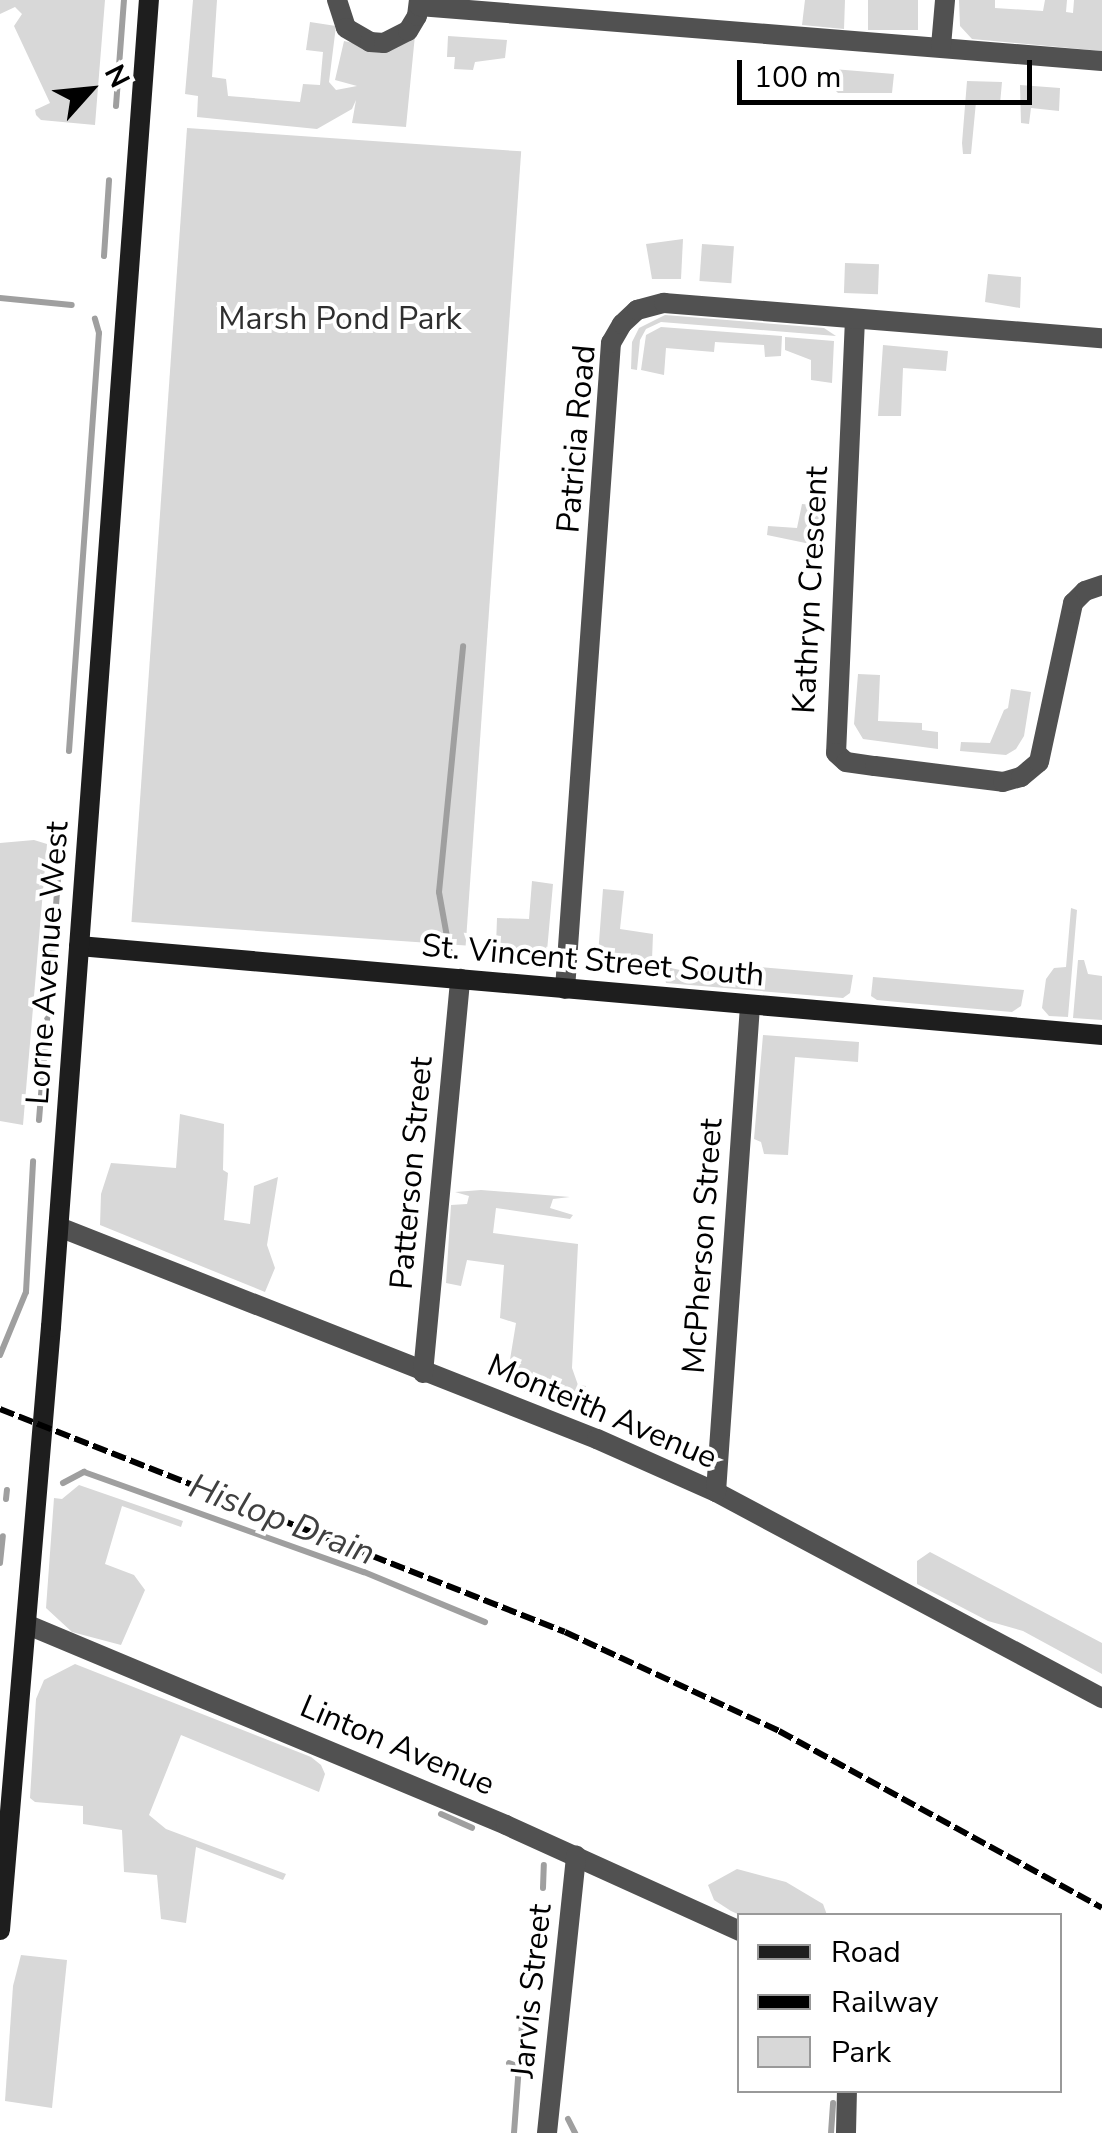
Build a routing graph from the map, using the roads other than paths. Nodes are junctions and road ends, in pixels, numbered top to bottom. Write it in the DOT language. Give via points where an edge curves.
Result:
graph roads {
  1 [pos="149,0"];
  2 [pos="338,0"];
  3 [pos="945,0"];
  4 [pos="419,3"];
  5 [pos="535,7"];
  6 [pos="940,46"];
  7 [pos="1102,61"];
  8 [pos="855,319"];
  9 [pos="1102,338"];
  10 [pos="1102,584"];
  11 [pos="79,946"];
  12 [pos="460,979"];
  13 [pos="565,989"];
  14 [pos="750,1004"];
  15 [pos="1102,1035"];
  16 [pos="58,1226"];
  17 [pos="424,1373"];
  18 [pos="716,1492"];
  19 [pos="28,1624"];
  20 [pos="1102,1698"];
  21 [pos="576,1856"];
  22 [pos="0,1930"];
  23 [pos="737,1930"];
  24 [pos="847,2093"];
  25 [pos="547,2133"];
  26 [pos="846,2133"];
  1 -- 11 [label="main road, Lorne Avenue West"];
  2 -- 4 [label="street" via="346,28 370,42 397,39 415,21"];
  3 -- 6 [label="street"];
  4 -- 5 [label="street"];
  5 -- 6 [label="street"];
  6 -- 7 [label="street"];
  8 -- 9 [label="street, Patricia Road"];
  8 -- 10 [label="street, Kathryn Crescent" via="836,753 846,762 875,766 1003,782 1021,777 1039,762 1073,604"];
  8 -- 13 [label="street, Patricia Road" via="664,303 637,310 611,344"];
  11 -- 12 [label="main road, St. Vincent Street South"];
  11 -- 16 [label="main road, Lorne Avenue West"];
  12 -- 13 [label="main road, St. Vincent Street South"];
  12 -- 17 [label="street, Patterson Street"];
  13 -- 14 [label="main road, St. Vincent Street South"];
  14 -- 15 [label="main road, St. Vincent Street South"];
  14 -- 18 [label="street, McPherson Street"];
  16 -- 17 [label="street, Monteith Avenue"];
  16 -- 19 [label="main road, Lorne Avenue West"];
  17 -- 18 [label="street, Monteith Avenue"];
  18 -- 20 [label="street, Monteith Avenue"];
  19 -- 21 [label="street, Linton Avenue"];
  19 -- 22 [label="main road, Lorne Avenue West"];
  21 -- 23 [label="street, Linton Avenue"];
  21 -- 25 [label="street, Jarvis Street"];
  24 -- 26 [label="street"];
}
